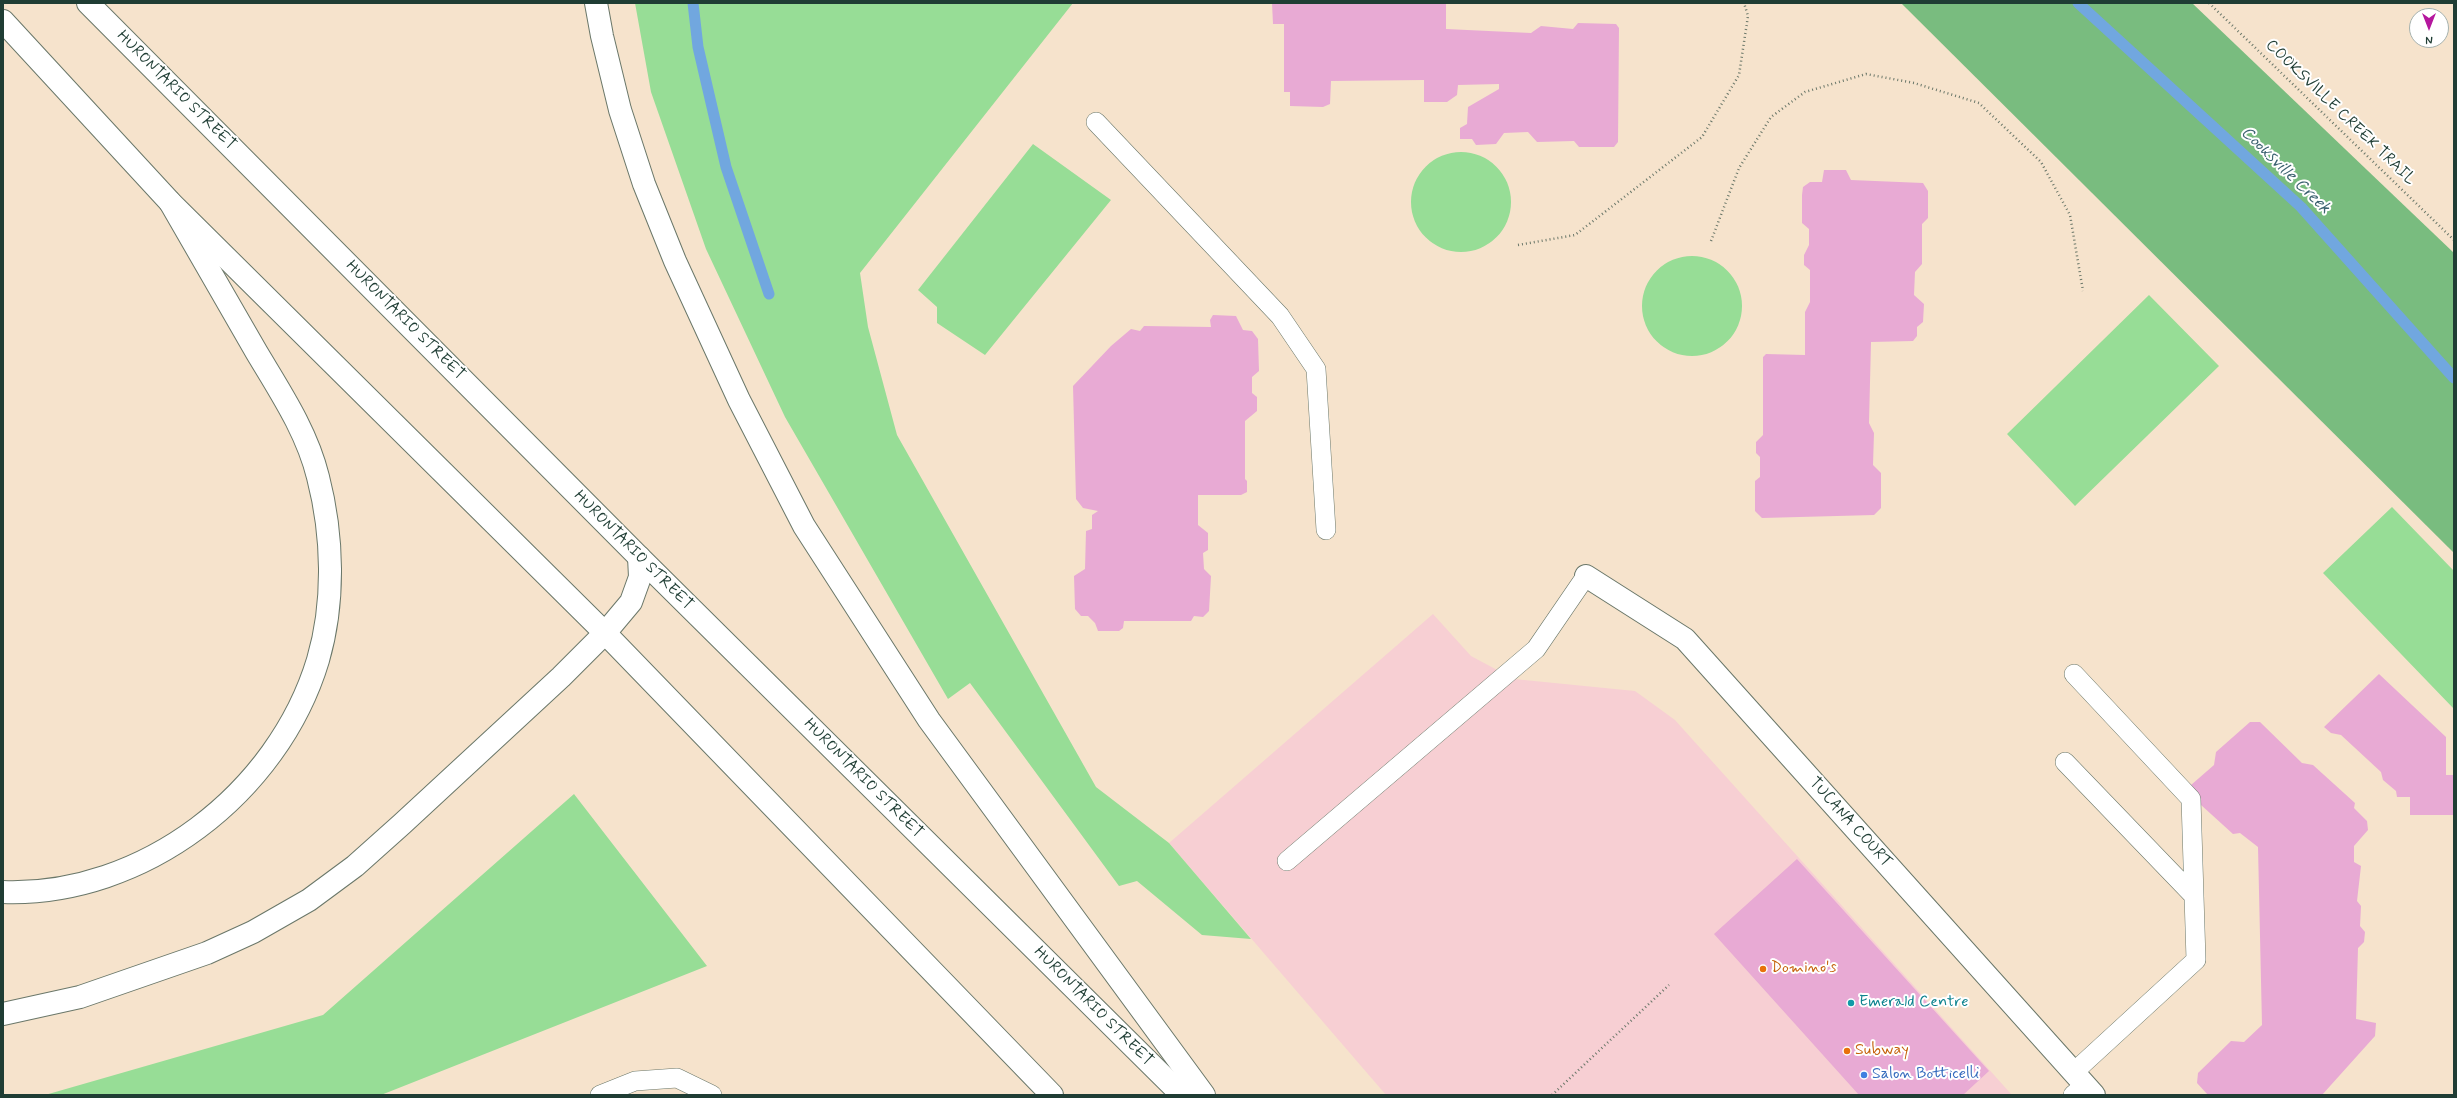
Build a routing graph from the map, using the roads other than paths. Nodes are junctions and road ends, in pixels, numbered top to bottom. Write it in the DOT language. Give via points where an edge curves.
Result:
graph roads {
  1 [pos="88,3"];
  2 [pos="596,3"];
  3 [pos="3,21"];
  4 [pos="1096,122"];
  5 [pos="170,202"];
  6 [pos="1326,530"];
  7 [pos="639,557"];
  8 [pos="1586,576"];
  9 [pos="605,633"];
  10 [pos="2074,674"];
  11 [pos="2065,762"];
  12 [pos="1287,861"];
  13 [pos="3,892"];
  14 [pos="2194,896"];
  15 [pos="3,1014"];
  16 [pos="2082,1087"];
  17 [pos="600,1095"];
  18 [pos="712,1095"];
  19 [pos="1052,1095"];
  20 [pos="1182,1095"];
  21 [pos="1204,1095"];
  1 -- 7 [label="main road, HURONTARIO STREET"];
  2 -- 21 [label="main road" via="620,110 644,184 675,261 739,400 804,526 929,720"];
  3 -- 5 [label="main road"];
  4 -- 6 [label="lane" via="1280,316 1316,369"];
  5 -- 9 [label="main road"];
  5 -- 13 [label="main road" via="283,393 318,475 329,550 329,586 322,646 295,716 273,750 230,800 204,824 143,862 97,881 51,890"];
  7 -- 9 [label="main road" via="640,577 631,602"];
  7 -- 20 [label="main road, HURONTARIO STREET"];
  8 -- 12 [label="lane" via="1536,649"];
  8 -- 16 [label="main road, TUCANA COURT" via="1685,639"];
  9 -- 15 [label="main road" via="402,824 355,866 309,900 253,932 200,956 80,997"];
  9 -- 19 [label="main road"];
  10 -- 14 [label="lane" via="2190,799"];
  11 -- 14 [label="lane"];
  14 -- 16 [label="lane" via="2196,960"];
  17 -- 18 [label="lane" via="635,1081 677,1078"];
}
